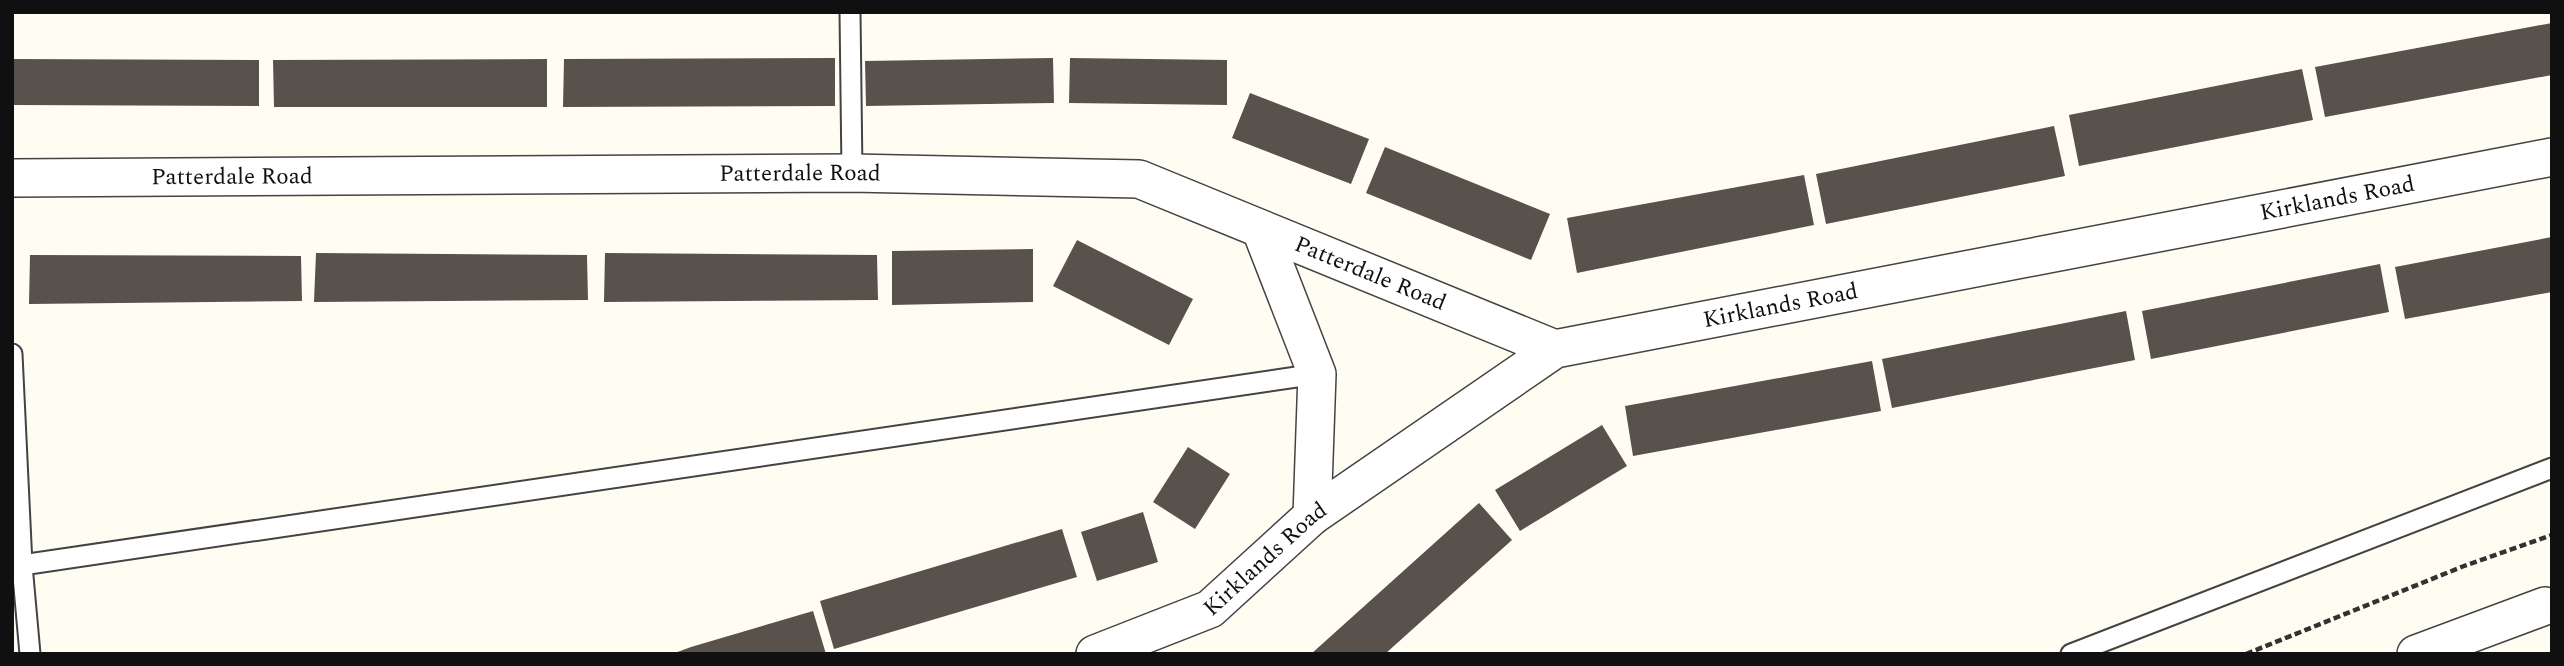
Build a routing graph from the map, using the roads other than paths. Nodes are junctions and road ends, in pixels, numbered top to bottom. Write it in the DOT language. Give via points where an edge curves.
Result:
graph roads {
  1 [pos="850,12"];
  2 [pos="2552,157"];
  3 [pos="852,173"];
  4 [pos="12,178"];
  5 [pos="1261,230"];
  6 [pos="1555,349"];
  7 [pos="12,354"];
  8 [pos="1317,374"];
  9 [pos="2552,468"];
  10 [pos="1312,516"];
  11 [pos="22,565"];
  12 [pos="2545,606"];
  13 [pos="2483,643"];
  14 [pos="30,654"];
  15 [pos="1095,654"];
  16 [pos="2071,654"];
  17 [pos="2416,654"];
  1 -- 3 [label="lane"];
  2 -- 6 [label="street, Kirklands Road"];
  3 -- 4 [label="street, Patterdale Road"];
  3 -- 5 [label="street, Patterdale Road" via="1139,179"];
  5 -- 6 [label="street, Patterdale Road"];
  5 -- 8 [label="street"];
  6 -- 10 [label="street, Kirklands Road"];
  7 -- 11 [label="lane"];
  8 -- 10 [label="street"];
  8 -- 11 [label="lane"];
  9 -- 16 [label="lane"];
  10 -- 15 [label="street, Kirklands Road" via="1210,608"];
  11 -- 14 [label="lane"];
  12 -- 13 [label="street"];
  13 -- 17 [label="street"];
}
